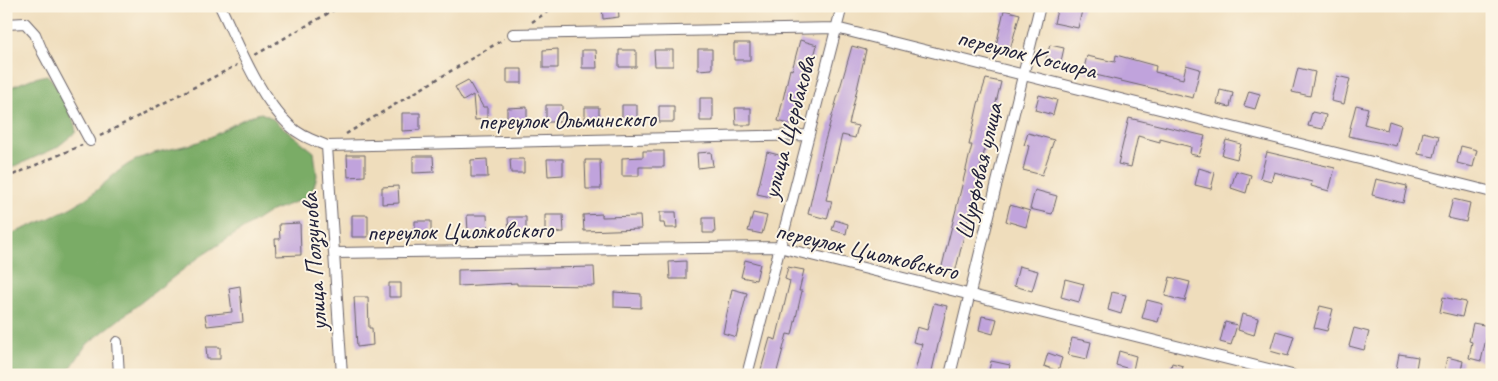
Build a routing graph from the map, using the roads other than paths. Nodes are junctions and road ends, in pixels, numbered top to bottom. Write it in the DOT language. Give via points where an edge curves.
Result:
graph roads {
  1 [pos="220,6"];
  2 [pos="842,6"];
  3 [pos="1040,6"];
  4 [pos="6,24"];
  5 [pos="836,28"];
  6 [pos="513,34"];
  7 [pos="1024,74"];
  8 [pos="808,135"];
  9 [pos="90,141"];
  10 [pos="327,146"];
  11 [pos="1492,192"];
  12 [pos="779,248"];
  13 [pos="334,253"];
  14 [pos="970,296"];
  15 [pos="117,342"];
  16 [pos="118,375"];
  17 [pos="342,375"];
  18 [pos="747,375"];
  19 [pos="950,375"];
  20 [pos="1292,375"];
  1 -- 10 [label="street" via="274,109 306,138"];
  2 -- 5 [label="street, улица Щербакова"];
  3 -- 7 [label="street, Шурфовая улица"];
  4 -- 9 [label="street" via="25,23 35,34"];
  5 -- 6 [label="street, переулок Косиора"];
  5 -- 7 [label="street, переулок Косиора"];
  5 -- 8 [label="street, улица Щербакова"];
  7 -- 11 [label="street, переулок Косиора"];
  7 -- 14 [label="street, Шурфовая улица"];
  8 -- 10 [label="street, переулок Ольминского"];
  8 -- 12 [label="street, улица Щербакова"];
  10 -- 13 [label="street, улица Ползунова"];
  12 -- 13 [label="street, переулок Циолковского"];
  12 -- 14 [label="street, переулок Циолковского"];
  12 -- 18 [label="street, улица Щербакова"];
  13 -- 17 [label="street, улица Ползунова"];
  14 -- 19 [label="street, Шурфовая улица"];
  14 -- 20 [label="street, переулок Циолковского"];
  15 -- 16 [label="street"];
}
